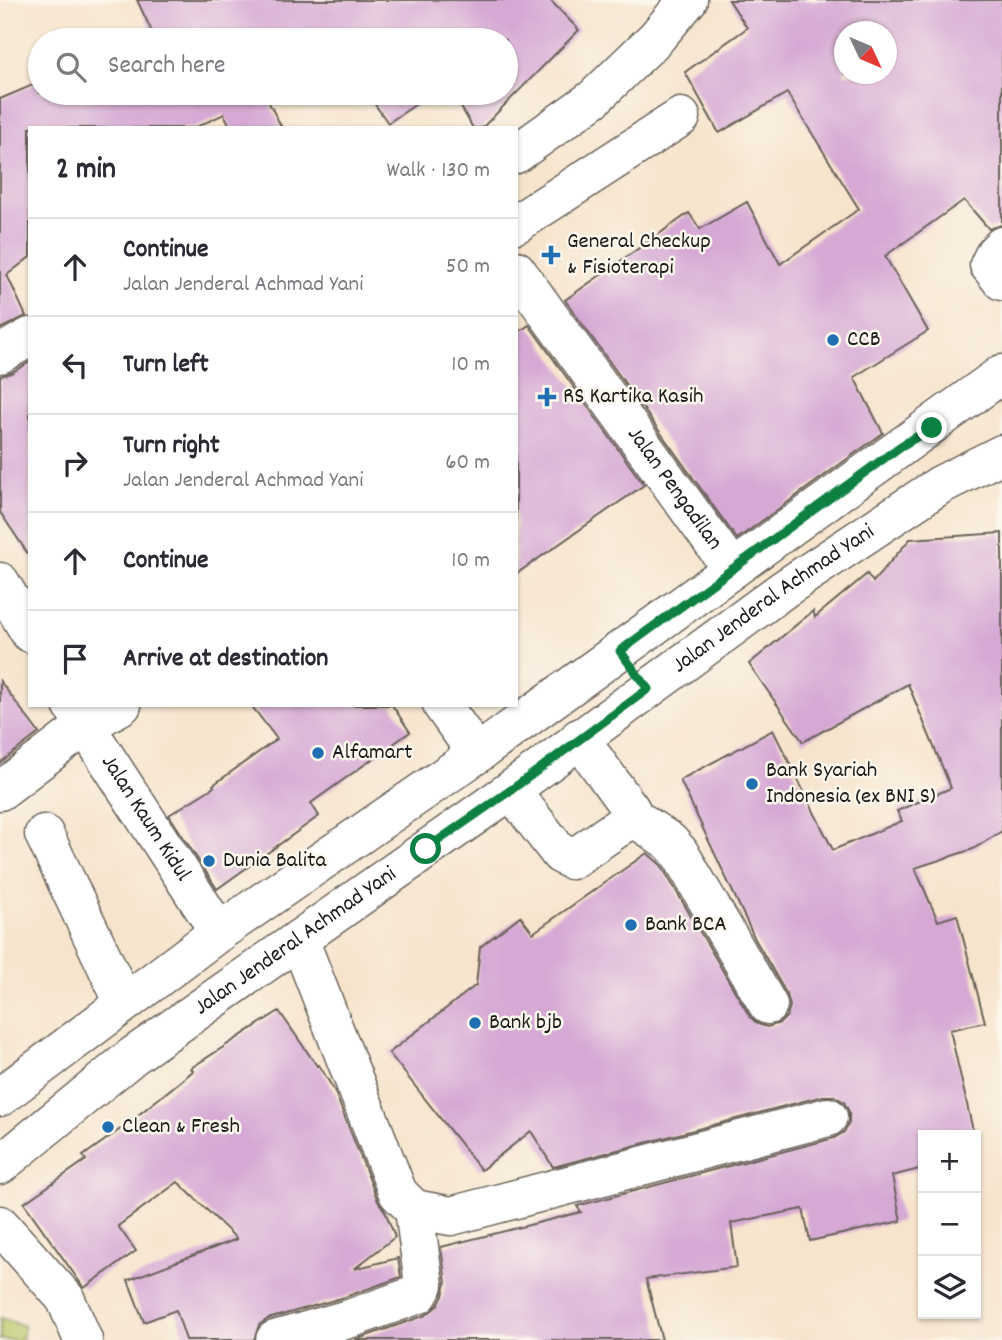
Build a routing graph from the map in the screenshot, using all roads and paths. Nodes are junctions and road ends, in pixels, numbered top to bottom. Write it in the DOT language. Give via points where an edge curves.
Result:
graph roads {
  1 [pos="688,0"];
  2 [pos="681,117"];
  3 [pos="518,152"];
  4 [pos="518,223"];
  5 [pos="1002,246"];
  6 [pos="518,273"];
  7 [pos="1002,281"];
  8 [pos="28,338"];
  9 [pos="0,354"];
  10 [pos="1002,374"];
  11 [pos="1002,400"];
  12 [pos="1002,428"];
  13 [pos="901,446"];
  14 [pos="1002,454"];
  15 [pos="940,485"];
  16 [pos="732,569"];
  17 [pos="0,582"];
  18 [pos="28,630"];
  19 [pos="620,651"];
  20 [pos="648,689"];
  21 [pos="114,707"];
  22 [pos="443,707"];
  23 [pos="78,716"];
  24 [pos="579,738"];
  25 [pos="477,754"];
  26 [pos="511,790"];
  27 [pos="0,791"];
  28 [pos="632,816"];
  29 [pos="44,834"];
  30 [pos="219,932"];
  31 [pos="299,939"];
  32 [pos="124,1003"];
  33 [pos="768,1005"];
  34 [pos="0,1097"];
  35 [pos="828,1117"];
  36 [pos="0,1165"];
  37 [pos="414,1209"];
  38 [pos="0,1225"];
  39 [pos="83,1340"];
  40 [pos="275,1340"];
  1 -- 3 [label="main road" via="593,99"];
  2 -- 4 [label="main road"];
  5 -- 7 [label="main road" via="989,264"];
  6 -- 16 [label="main road, Jalan Pengadilan"];
  8 -- 9 [label="main road"];
  10 -- 13 [label="main road"];
  11 -- 13 [label="main road" via="932,428"];
  12 -- 15 [label="main road"];
  13 -- 16 [label="main road, Jalan Jenderal Achmad Yani"];
  14 -- 15 [label="main road"];
  15 -- 20 [label="main road, Jalan Jenderal Achmad Yani" via="784,589"];
  16 -- 19 [label="main road, Jalan Jenderal Achmad Yani"];
  17 -- 18 [label="main road"];
  19 -- 20 [label="main road"];
  19 -- 25 [label="main road, Jalan Jenderal Achmad Yani"];
  20 -- 24 [label="main road, Jalan Jenderal Achmad Yani"];
  21 -- 23 [label="main road"];
  22 -- 25 [label="main road"];
  23 -- 27 [label="main road"];
  23 -- 30 [label="main road, Jalan Kaum Kidul"];
  24 -- 26 [label="main road, Jalan Jenderal Achmad Yani"];
  24 -- 28 [label="main road"];
  25 -- 30 [label="main road, Jalan Jenderal Achmad Yani"];
  26 -- 28 [label="main road" via="560,854 571,860"];
  26 -- 31 [label="main road, Jalan Jenderal Achmad Yani"];
  28 -- 33 [label="main road" via="679,852"];
  29 -- 32 [label="main road"];
  30 -- 32 [label="main road, Jalan Jenderal Achmad Yani"];
  31 -- 36 [label="main road, Jalan Jenderal Achmad Yani" via="133,1056"];
  31 -- 37 [label="main road" via="398,1194"];
  32 -- 34 [label="main road, Jalan Jenderal Achmad Yani"];
  35 -- 37 [label="main road" via="451,1216"];
  37 -- 40 [label="main road" via="424,1285 419,1294"];
  38 -- 39 [label="main road" via="65,1298"];
}
